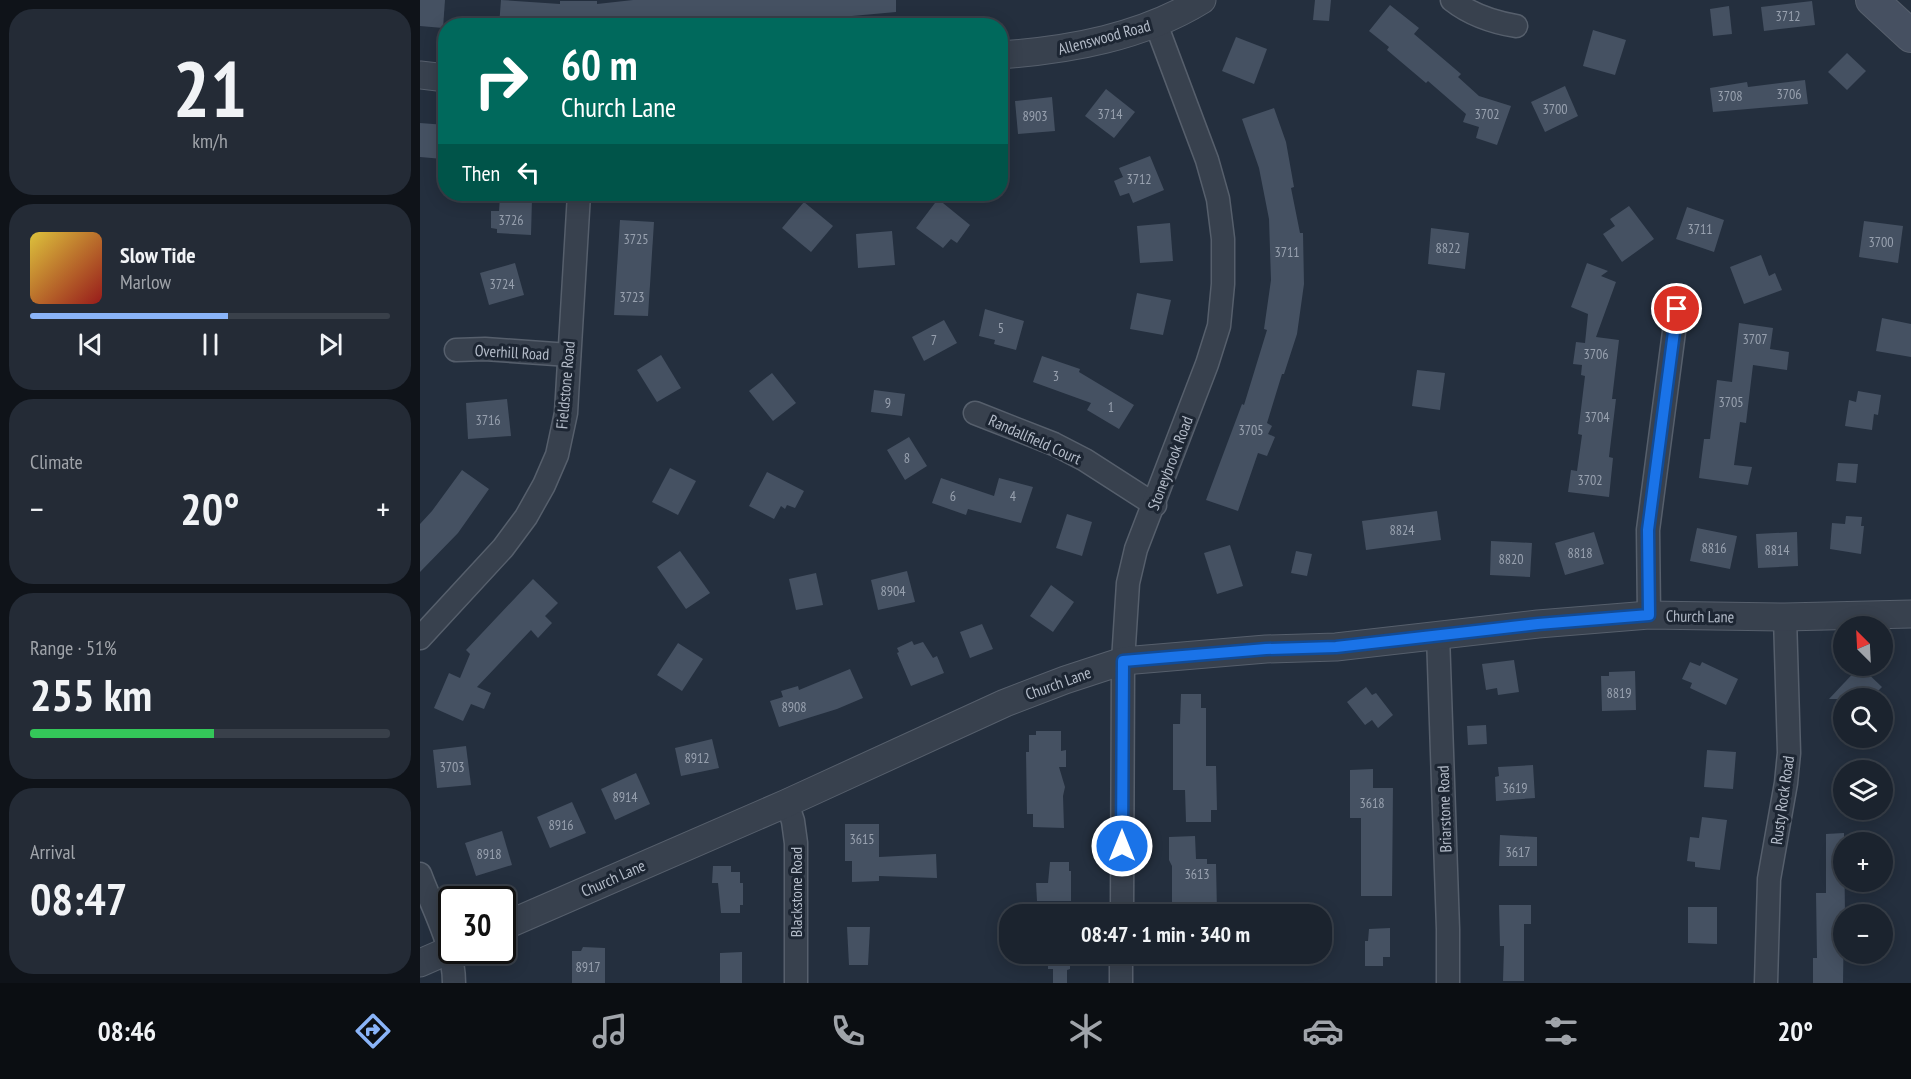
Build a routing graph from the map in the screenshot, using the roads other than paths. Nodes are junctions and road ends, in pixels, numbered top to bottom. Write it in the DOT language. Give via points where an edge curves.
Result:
graph roads {
  1 [pos="1202,0"];
  2 [pos="1452,0"];
  3 [pos="1872,0"];
  4 [pos="1156,24"];
  5 [pos="1516,26"];
  6 [pos="1911,36"];
  7 [pos="1008,55"];
  8 [pos="420,75"];
  9 [pos="438,77"];
  10 [pos="579,201"];
  11 [pos="1677,309"];
  12 [pos="456,350"];
  13 [pos="569,355"];
  14 [pos="975,412"];
  15 [pos="1155,505"];
  16 [pos="1911,614"];
  17 [pos="1649,615"];
  18 [pos="1785,617"];
  19 [pos="1438,635"];
  20 [pos="420,638"];
  21 [pos="1123,661"];
  22 [pos="787,803"];
  23 [pos="420,874"];
  24 [pos="1122,904"];
  25 [pos="438,919"];
  26 [pos="516,921"];
  27 [pos="438,955"];
  28 [pos="420,963"];
  29 [pos="453,964"];
  30 [pos="1121,964"];
  31 [pos="454,983"];
  32 [pos="796,983"];
  33 [pos="1121,983"];
  34 [pos="1448,983"];
  35 [pos="1766,983"];
  1 -- 4 [label="street, Allenswood Road"];
  2 -- 5 [label="street" via="1473,14"];
  3 -- 6 [label="main road"];
  4 -- 7 [label="street, Allenswood Road" via="1100,41"];
  4 -- 15 [label="street, Stoneybrook Road" via="1218,199 1223,284 1219,326"];
  8 -- 9 [label="street"];
  10 -- 13 [label="street, Fieldstone Road"];
  11 -- 17 [label="street" via="1648,530"];
  12 -- 13 [label="street, Overhill Road"];
  13 -- 20 [label="street, Fieldstone Road" via="566,413 544,485 503,548"];
  14 -- 15 [label="street, Randallfield Court" via="1085,460"];
  15 -- 21 [label="street, Stoneybrook Road" via="1136,549 1128,583"];
  16 -- 18 [label="street, Church Lane"];
  17 -- 18 [label="street, Church Lane"];
  17 -- 19 [label="street, Church Lane"];
  18 -- 35 [label="street, Rusty Rock Road" via="1789,753 1769,879"];
  19 -- 21 [label="street, Church Lane" via="1336,647"];
  19 -- 34 [label="street, Briarstone Road"];
  21 -- 22 [label="street, Church Lane" via="1005,703"];
  21 -- 24 [label="street, Stoneybrook Road"];
  22 -- 26 [label="street, Church Lane"];
  22 -- 32 [label="street, Blackstone Road" via="796,843"];
  23 -- 25 [label="street"];
  27 -- 28 [label="street"];
  29 -- 31 [label="street"];
  30 -- 33 [label="street"];
}
